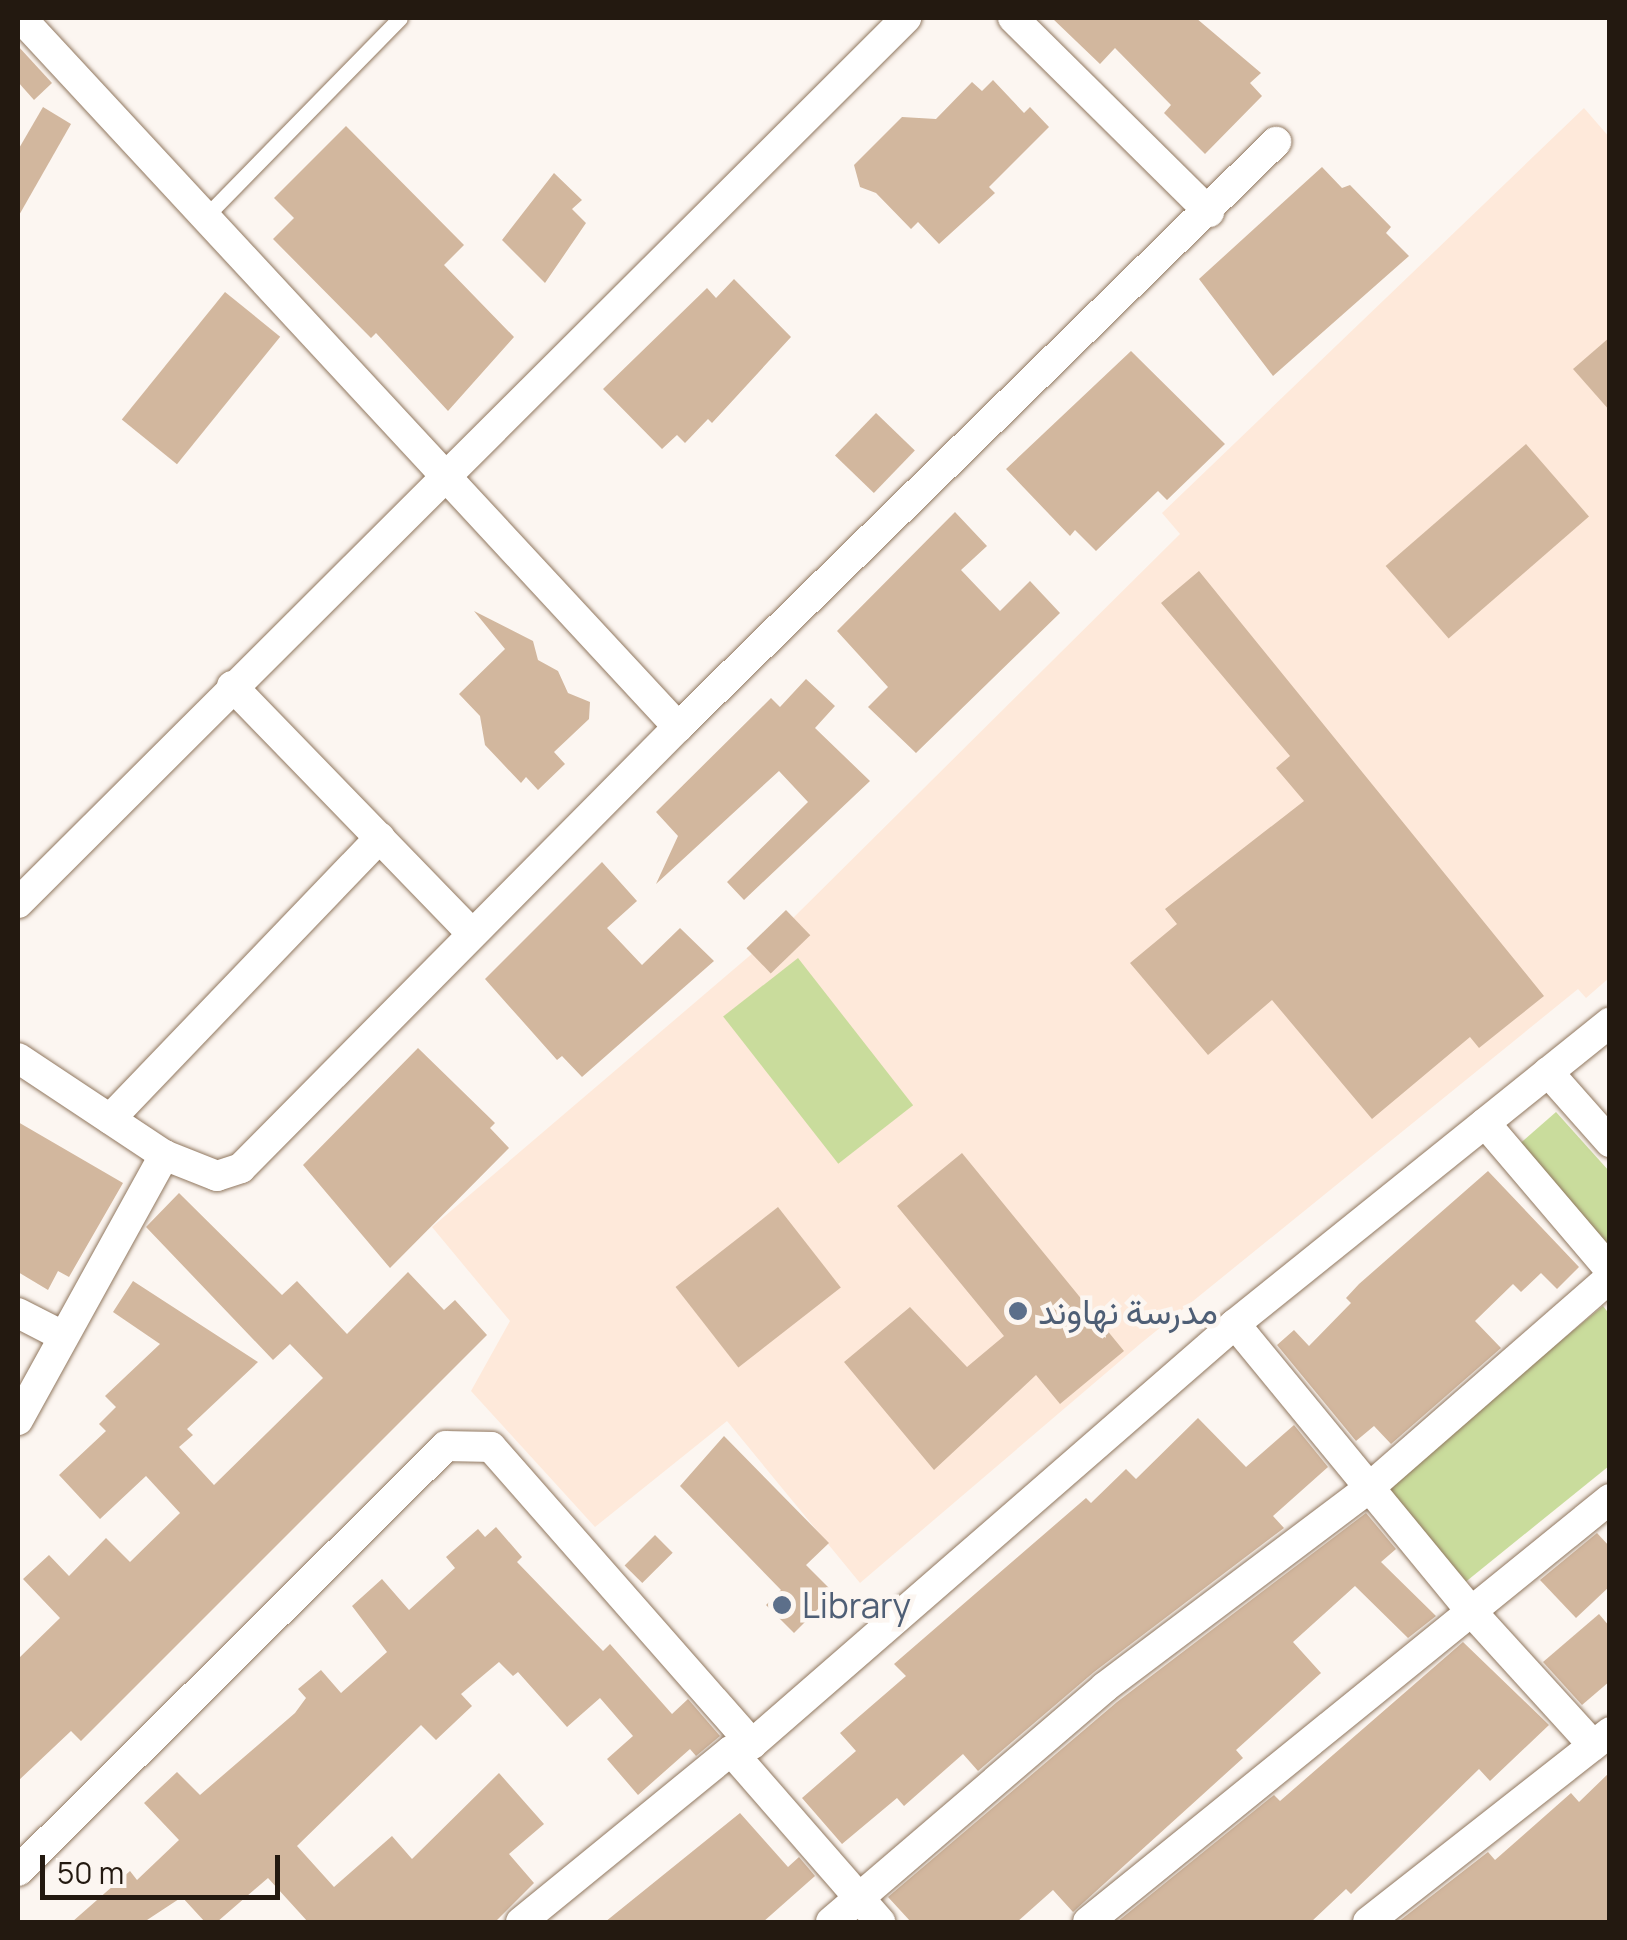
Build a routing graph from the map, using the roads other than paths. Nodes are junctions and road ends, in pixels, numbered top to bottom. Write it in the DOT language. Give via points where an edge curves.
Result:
graph roads {
  1 [pos="21,18"];
  2 [pos="400,18"];
  3 [pos="906,18"];
  4 [pos="1013,18"];
  5 [pos="1276,142"];
  6 [pos="1209,212"];
  7 [pos="208,214"];
  8 [pos="443,472"];
  9 [pos="232,686"];
  10 [pos="678,727"];
  11 [pos="380,838"];
  12 [pos="18,903"];
  13 [pos="472,934"];
  14 [pos="1610,1022"];
  15 [pos="18,1058"];
  16 [pos="1548,1072"];
  17 [pos="110,1119"];
  18 [pos="1485,1122"];
  19 [pos="1610,1142"];
  20 [pos="164,1155"];
  21 [pos="1610,1270"];
  22 [pos="1610,1278"];
  23 [pos="18,1314"];
  24 [pos="1235,1324"];
  25 [pos="61,1335"];
  26 [pos="18,1420"];
  27 [pos="1370,1487"];
  28 [pos="1610,1499"];
  29 [pos="1470,1610"];
  30 [pos="1601,1739"];
  31 [pos="742,1748"];
  32 [pos="18,1870"];
  33 [pos="860,1898"];
  34 [pos="522,1922"];
  35 [pos="831,1922"];
  36 [pos="880,1922"];
  37 [pos="1088,1922"];
  38 [pos="1368,1922"];
  1 -- 7 [label="street"];
  2 -- 7 [label="lane"];
  3 -- 8 [label="street"];
  4 -- 6 [label="street"];
  5 -- 6 [label="street"];
  6 -- 10 [label="street"];
  7 -- 8 [label="street"];
  8 -- 9 [label="street"];
  8 -- 10 [label="street"];
  9 -- 11 [label="street"];
  9 -- 12 [label="street"];
  10 -- 13 [label="street"];
  11 -- 13 [label="street"];
  11 -- 17 [label="street"];
  13 -- 20 [label="street" via="241,1168 217,1176"];
  14 -- 16 [label="street"];
  15 -- 17 [label="street"];
  16 -- 18 [label="street"];
  16 -- 19 [label="street"];
  17 -- 20 [label="street"];
  18 -- 21 [label="street"];
  18 -- 24 [label="street"];
  20 -- 25 [label="street"];
  22 -- 27 [label="street"];
  23 -- 25 [label="street"];
  24 -- 27 [label="street"];
  24 -- 31 [label="street"];
  25 -- 26 [label="street"];
  27 -- 29 [label="street"];
  27 -- 33 [label="street" via="1105,1687"];
  28 -- 29 [label="street"];
  29 -- 30 [label="street"];
  29 -- 37 [label="street"];
  30 -- 38 [label="street"];
  31 -- 32 [label="street" via="490,1446 446,1446"];
  31 -- 33 [label="street"];
  31 -- 34 [label="street"];
  33 -- 35 [label="street"];
  33 -- 36 [label="street"];
}
